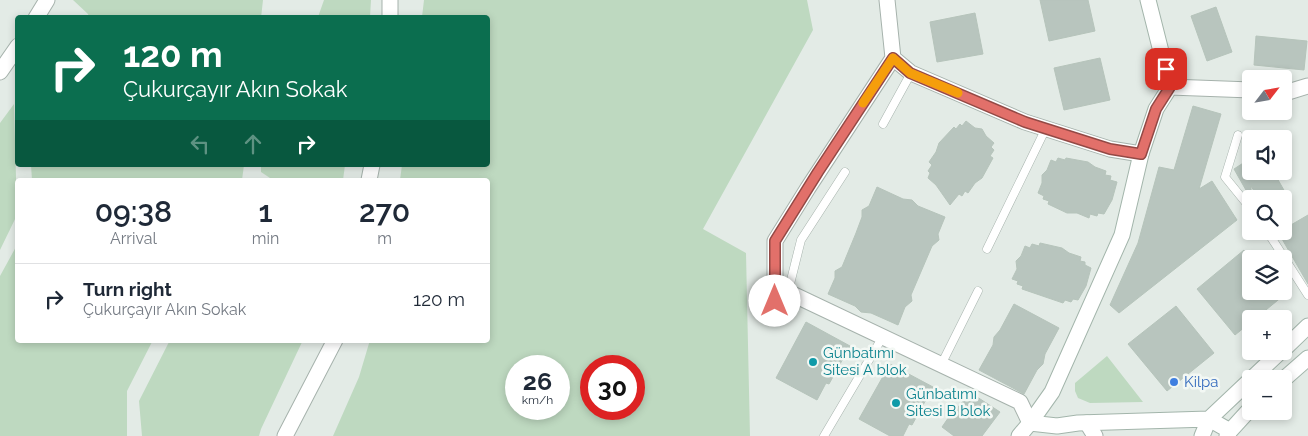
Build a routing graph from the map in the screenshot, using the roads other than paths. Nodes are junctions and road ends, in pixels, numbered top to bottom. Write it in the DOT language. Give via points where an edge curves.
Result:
graph roads {
  1 [pos="47,0"];
  2 [pos="390,0"];
  3 [pos="887,0"];
  4 [pos="1148,0"];
  5 [pos="38,15"];
  6 [pos="390,15"];
  7 [pos="15,50"];
  8 [pos="893,58"];
  9 [pos="0,72"];
  10 [pos="910,73"];
  11 [pos="1308,86"];
  12 [pos="1170,87"];
  13 [pos="1242,90"];
  14 [pos="1292,91"];
  15 [pos="883,124"];
  16 [pos="1046,128"];
  17 [pos="1238,135"];
  18 [pos="1141,154"];
  19 [pos="846,172"];
  20 [pos="1242,197"];
  21 [pos="1273,240"];
  22 [pos="987,249"];
  23 [pos="978,291"];
  24 [pos="788,292"];
  25 [pos="1308,295"];
  26 [pos="775,301"];
  27 [pos="1308,326"];
  28 [pos="882,338"];
  29 [pos="1292,341"];
  30 [pos="333,343"];
  31 [pos="1308,358"];
  32 [pos="1271,360"];
  33 [pos="941,365"];
  34 [pos="1292,372"];
  35 [pos="1242,418"];
  36 [pos="1209,419"];
  37 [pos="1087,423"];
  38 [pos="1030,424"];
  39 [pos="1228,433"];
  40 [pos="285,436"];
  41 [pos="824,436"];
  42 [pos="1019,436"];
  43 [pos="1095,436"];
  44 [pos="1202,436"];
  1 -- 5 [label="street"];
  2 -- 6 [label="street"];
  3 -- 8 [label="street"];
  4 -- 12 [label="street"];
  7 -- 9 [label="street"];
  8 -- 10 [label="street"];
  8 -- 26 [label="street" via="775,241"];
  10 -- 15 [label="lane"];
  10 -- 16 [label="street"];
  11 -- 14 [label="street"];
  12 -- 13 [label="street"];
  12 -- 18 [label="street" via="1156,109"];
  16 -- 18 [label="street" via="1110,149"];
  16 -- 22 [label="lane"];
  17 -- 20 [label="lane" via="1226,177"];
  18 -- 38 [label="street" via="1122,235 1052,392"];
  19 -- 24 [label="lane" via="801,240"];
  21 -- 25 [label="lane"];
  23 -- 33 [label="lane"];
  24 -- 28 [label="street"];
  27 -- 29 [label="street"];
  28 -- 33 [label="street"];
  28 -- 41 [label="lane"];
  30 -- 40 [label="street"];
  31 -- 34 [label="street"];
  32 -- 36 [label="street"];
  33 -- 38 [label="street" via="1020,402"];
  35 -- 39 [label="street"];
  36 -- 37 [label="street"];
  36 -- 39 [label="street"];
  36 -- 44 [label="street"];
  37 -- 38 [label="street"];
  37 -- 43 [label="street"];
  38 -- 42 [label="street"];
}
